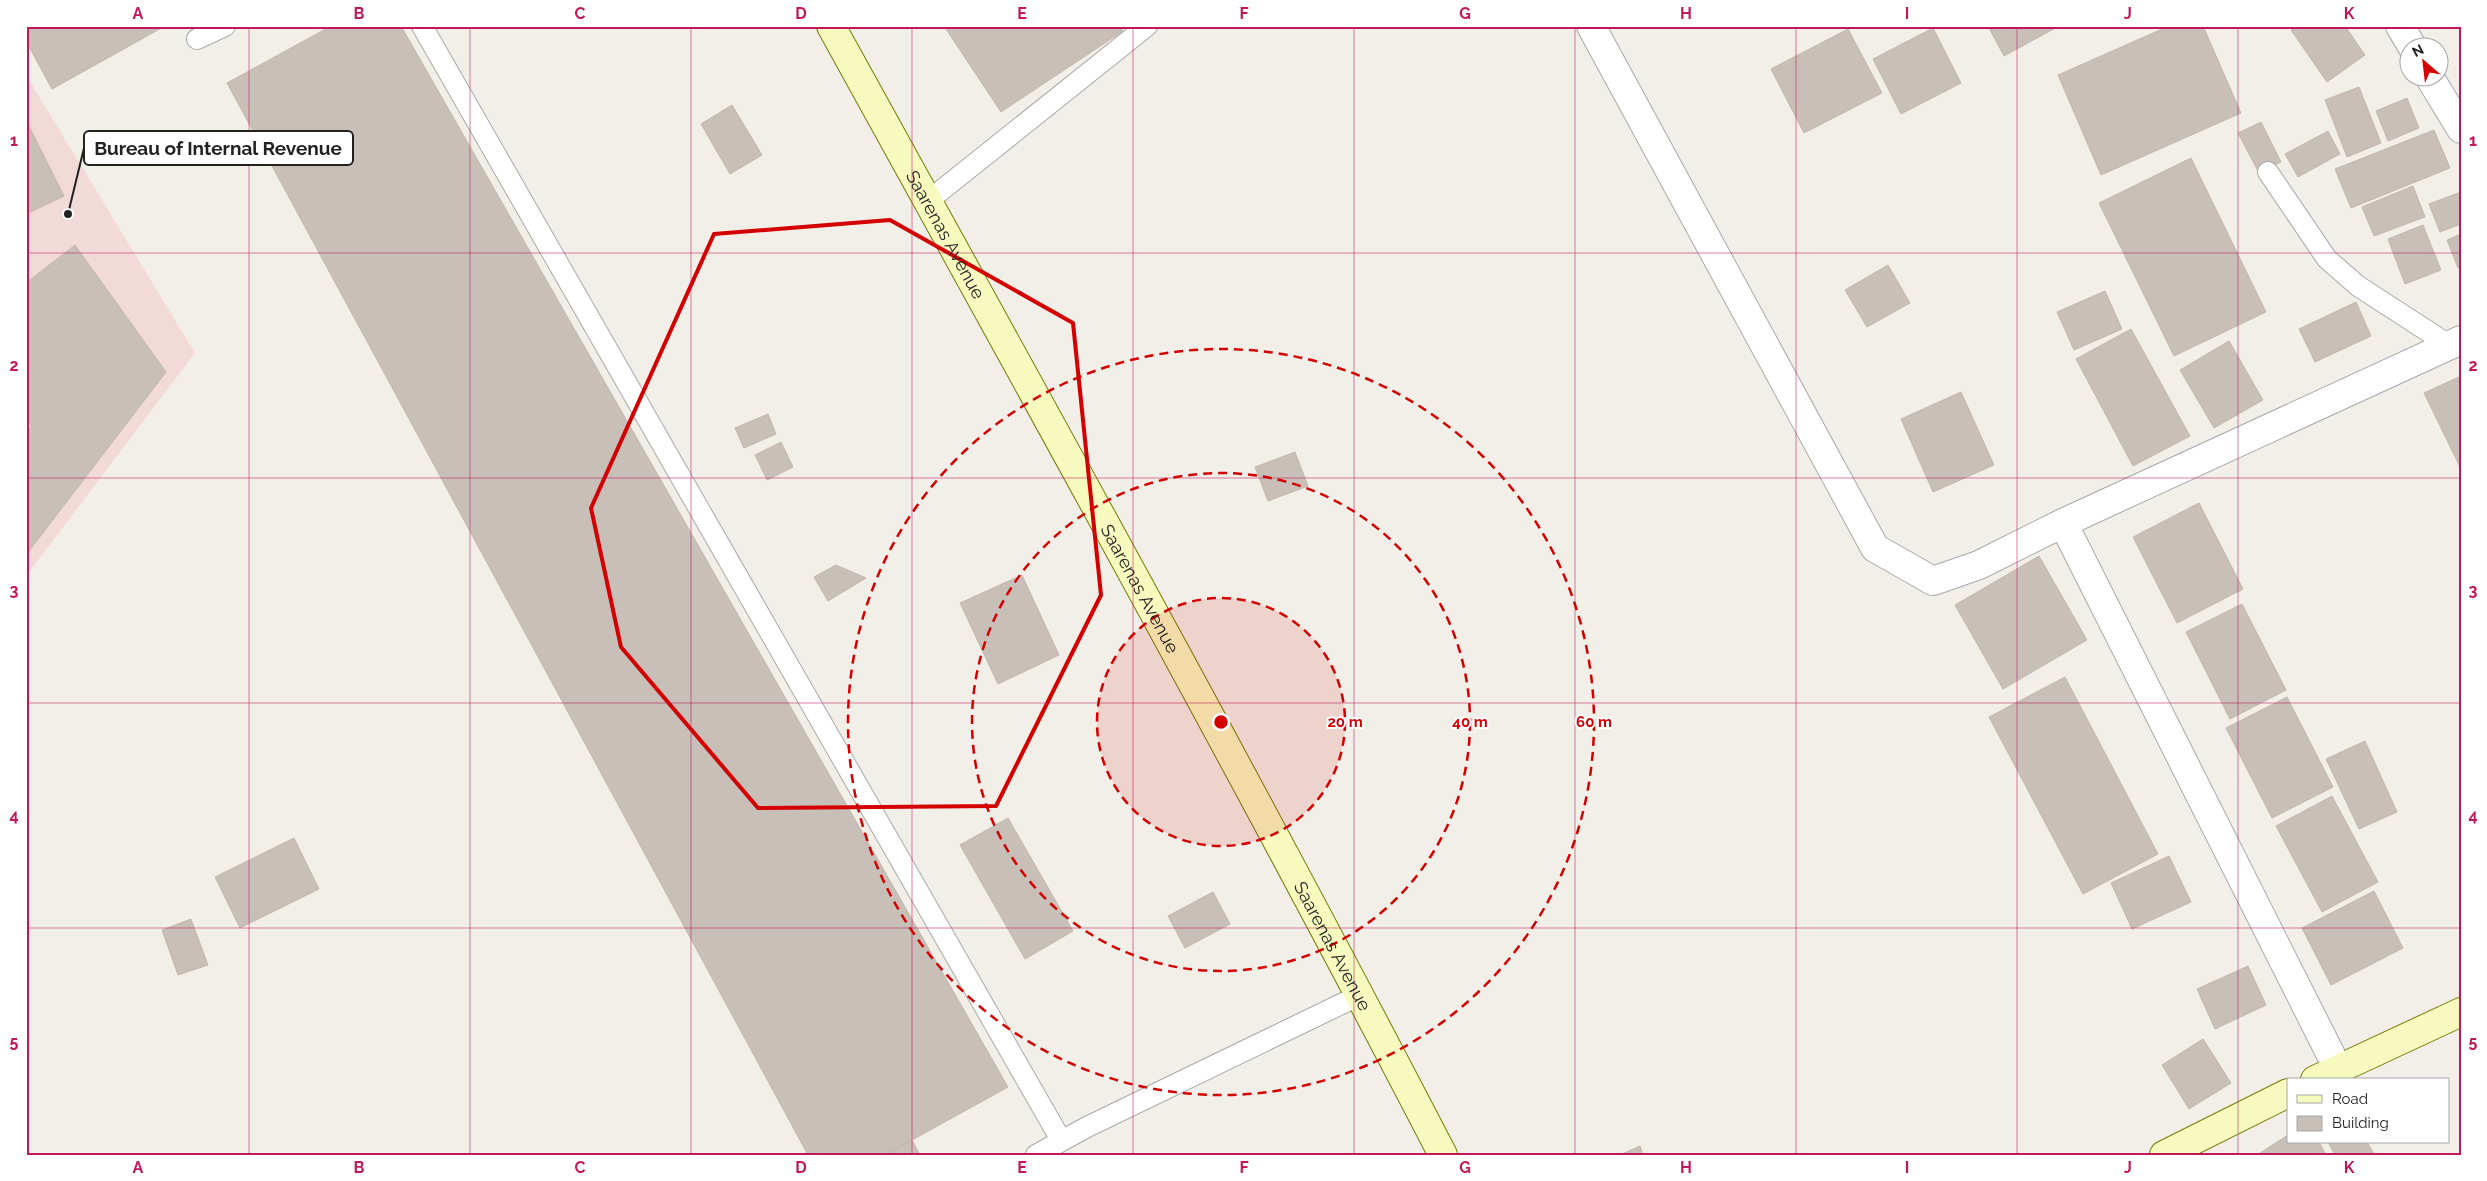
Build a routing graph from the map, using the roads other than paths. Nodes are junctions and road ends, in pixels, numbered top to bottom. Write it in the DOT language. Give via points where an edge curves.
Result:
graph roads {
  1 [pos="224,26"];
  2 [pos="422,26"];
  3 [pos="831,26"];
  4 [pos="1147,26"];
  5 [pos="1591,26"];
  6 [pos="2400,26"];
  7 [pos="2407,38"];
  8 [pos="197,40"];
  9 [pos="2436,88"];
  10 [pos="2461,128"];
  11 [pos="2268,172"];
  12 [pos="928,201"];
  13 [pos="2455,343"];
  14 [pos="2063,523"];
  15 [pos="1360,995"];
  16 [pos="2461,1012"];
  17 [pos="2326,1074"];
  18 [pos="2287,1094"];
  19 [pos="1061,1140"];
  20 [pos="1036,1155"];
  21 [pos="1443,1155"];
  22 [pos="2164,1155"];
  1 -- 8 [label="lane"];
  2 -- 19 [label="lane"];
  3 -- 12 [label="main road, Saarenas Avenue"];
  4 -- 12 [label="lane"];
  5 -- 14 [label="street" via="1875,548 1933,581 1980,565"];
  6 -- 7 [label="street"];
  9 -- 10 [label="street"];
  11 -- 13 [label="lane" via="2327,259 2358,286"];
  12 -- 15 [label="main road, Saarenas Avenue"];
  13 -- 14 [label="street"];
  14 -- 17 [label="street"];
  15 -- 19 [label="lane"];
  15 -- 21 [label="main road, Saarenas Avenue"];
  16 -- 17 [label="main road"];
  18 -- 22 [label="main road"];
  19 -- 20 [label="lane"];
}
